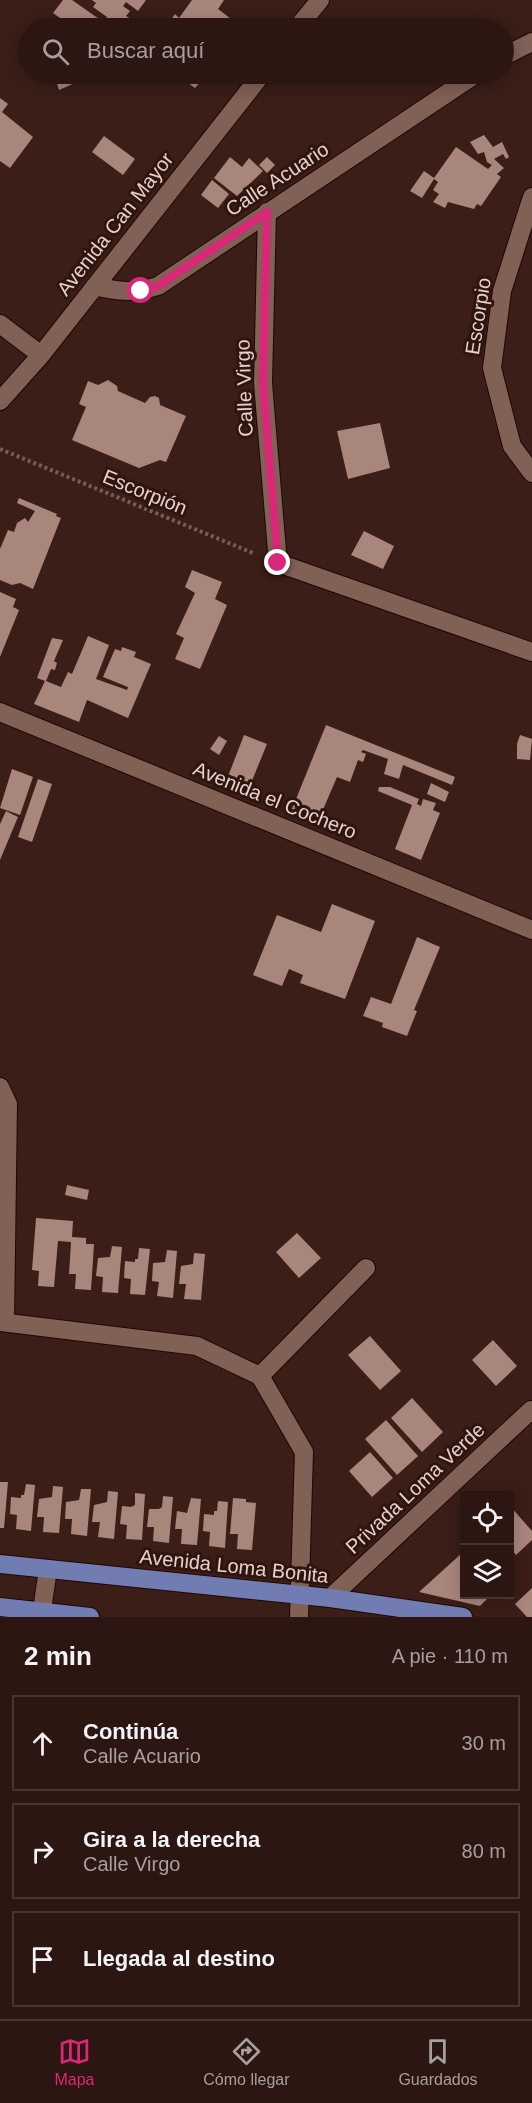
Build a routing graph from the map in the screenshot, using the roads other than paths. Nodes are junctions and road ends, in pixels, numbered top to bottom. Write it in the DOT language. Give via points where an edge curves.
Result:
graph roads {
  1 [pos="320,0"];
  2 [pos="305,18"];
  3 [pos="532,42"];
  4 [pos="514,52"];
  5 [pos="254,84"];
  6 [pos="461,84"];
  7 [pos="532,197"];
  8 [pos="267,212"];
  9 [pos="95,286"];
  10 [pos="0,324"];
  11 [pos="41,355"];
  12 [pos="0,401"];
  13 [pos="532,473"];
  14 [pos="532,652"];
  15 [pos="0,712"];
  16 [pos="532,930"];
  17 [pos="0,1088"];
  18 [pos="366,1268"];
  19 [pos="2,1322"];
  20 [pos="260,1376"];
  21 [pos="531,1410"];
  22 [pos="0,1564"];
  23 [pos="48,1569"];
  24 [pos="301,1595"];
  25 [pos="330,1598"];
  26 [pos="0,1607"];
  27 [pos="42,1615"];
  28 [pos="90,1617"];
  29 [pos="299,1617"];
  30 [pos="463,1617"];
  1 -- 2 [label="street"];
  3 -- 4 [label="street"];
  5 -- 9 [label="street, Avenida Can Mayor"];
  6 -- 8 [label="street, Calle Acuario"];
  7 -- 13 [label="street, Escorpio" via="502,291 492,368 512,446"];
  8 -- 9 [label="street, Calle Acuario" via="158,286 122,292"];
  8 -- 14 [label="street, Calle Virgo" via="263,383 278,563"];
  9 -- 11 [label="street, Avenida Can Mayor"];
  10 -- 11 [label="street"];
  11 -- 12 [label="street, Avenida Can Mayor"];
  15 -- 16 [label="street, Avenida el Cochero"];
  17 -- 19 [label="street" via="8,1104"];
  18 -- 20 [label="street"];
  19 -- 20 [label="street" via="197,1346"];
  20 -- 24 [label="street" via="304,1452"];
  21 -- 25 [label="street, Privada Loma Verde"];
  22 -- 23 [label="main road, Avenida Loma Bonita"];
  23 -- 24 [label="main road, Avenida Loma Bonita"];
  23 -- 27 [label="street"];
  24 -- 25 [label="main road, Avenida Loma Bonita"];
  24 -- 29 [label="street"];
  25 -- 30 [label="main road, Avenida Loma Bonita"];
  26 -- 27 [label="main road"];
  27 -- 28 [label="main road"];
}
